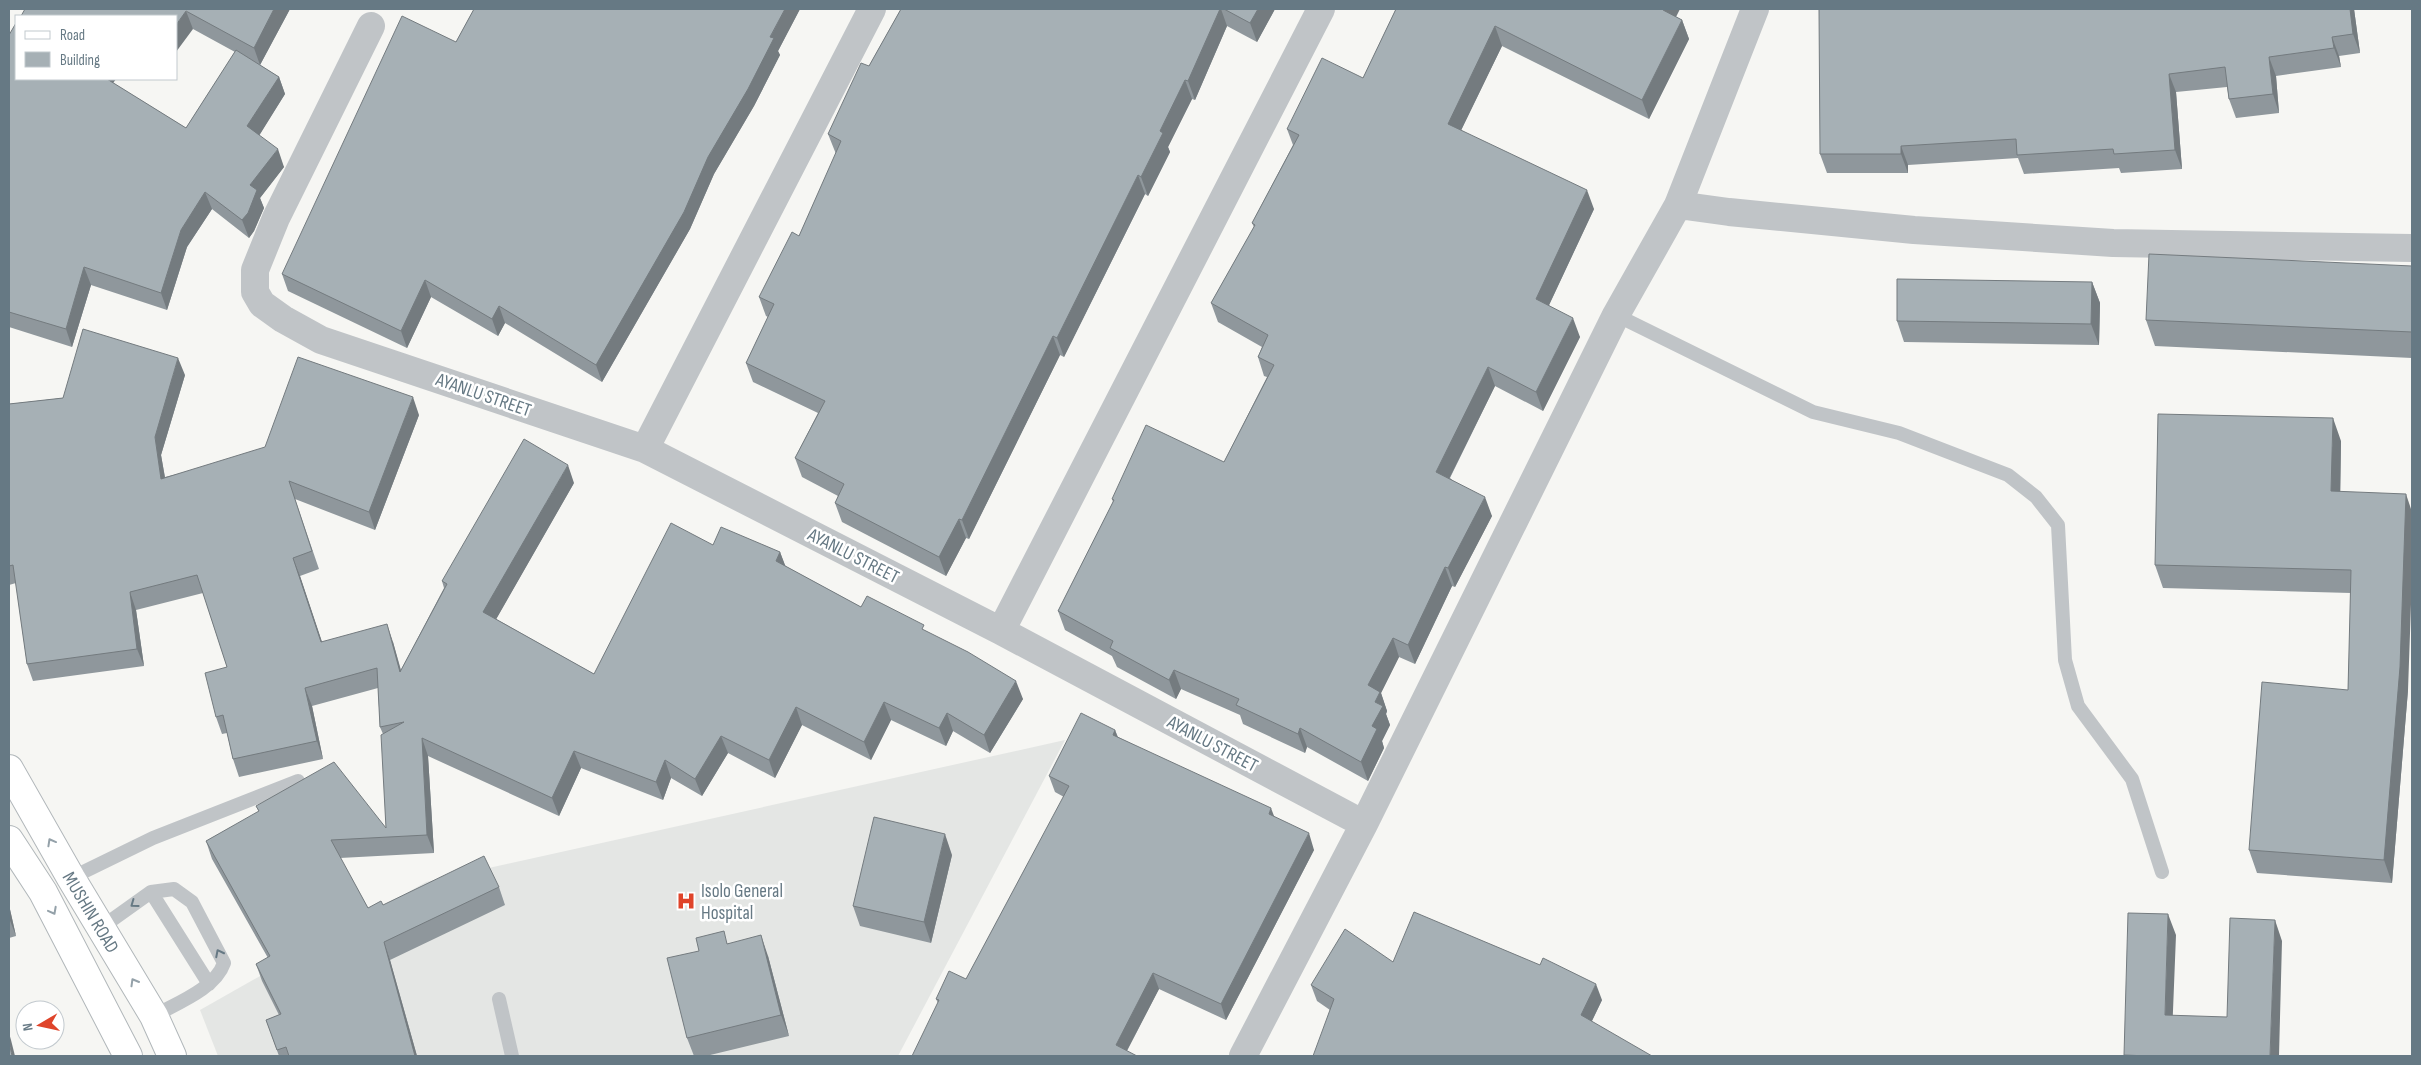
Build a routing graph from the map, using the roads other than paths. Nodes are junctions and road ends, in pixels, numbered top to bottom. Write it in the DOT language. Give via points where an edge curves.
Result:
graph roads {
  1 [pos="872,9"];
  2 [pos="1321,9"];
  3 [pos="1755,9"];
  4 [pos="371,26"];
  5 [pos="1678,205"];
  6 [pos="2412,248"];
  7 [pos="1616,315"];
  8 [pos="646,449"];
  9 [pos="1001,631"];
  10 [pos="9,769"];
  11 [pos="298,781"];
  12 [pos="1364,824"];
  13 [pos="9,840"];
  14 [pos="2162,872"];
  15 [pos="71,878"];
  16 [pos="151,892"];
  17 [pos="102,927"];
  18 [pos="209,984"];
  19 [pos="500,1000"];
  20 [pos="154,1016"];
  21 [pos="128,1056"];
  22 [pos="172,1056"];
  23 [pos="512,1056"];
  24 [pos="1243,1056"];
  1 -- 8 [label="street"];
  2 -- 9 [label="street"];
  3 -- 5 [label="street"];
  4 -- 8 [label="street, AYANLU STREET" via="276,218 255,270 255,292 262,304 321,340"];
  5 -- 6 [label="street" via="1914,230 2113,243"];
  5 -- 7 [label="street"];
  7 -- 12 [label="street"];
  7 -- 14 [label="lane" via="1813,412 1899,433 2008,475 2036,497 2058,525 2065,660 2078,706 2132,779"];
  8 -- 9 [label="street, AYANLU STREET"];
  9 -- 12 [label="street, AYANLU STREET"];
  15 -- 10 [label="main road, MUSHIN ROAD, one-way"];
  11 -- 15 [label="lane" via="153,838"];
  12 -- 24 [label="street"];
  13 -- 21 [label="main road, MUSHIN ROAD, one-way" via="43,892"];
  15 -- 17 [label="main road, MUSHIN ROAD"];
  16 -- 17 [label="lane, one-way"];
  16 -- 18 [label="lane"];
  18 -- 16 [label="lane, one-way" via="220,973 224,962 192,902 174,889"];
  20 -- 17 [label="main road, MUSHIN ROAD, one-way"];
  18 -- 20 [label="lane"];
  19 -- 23 [label="lane"];
  20 -- 22 [label="main road, MUSHIN ROAD"];
}
